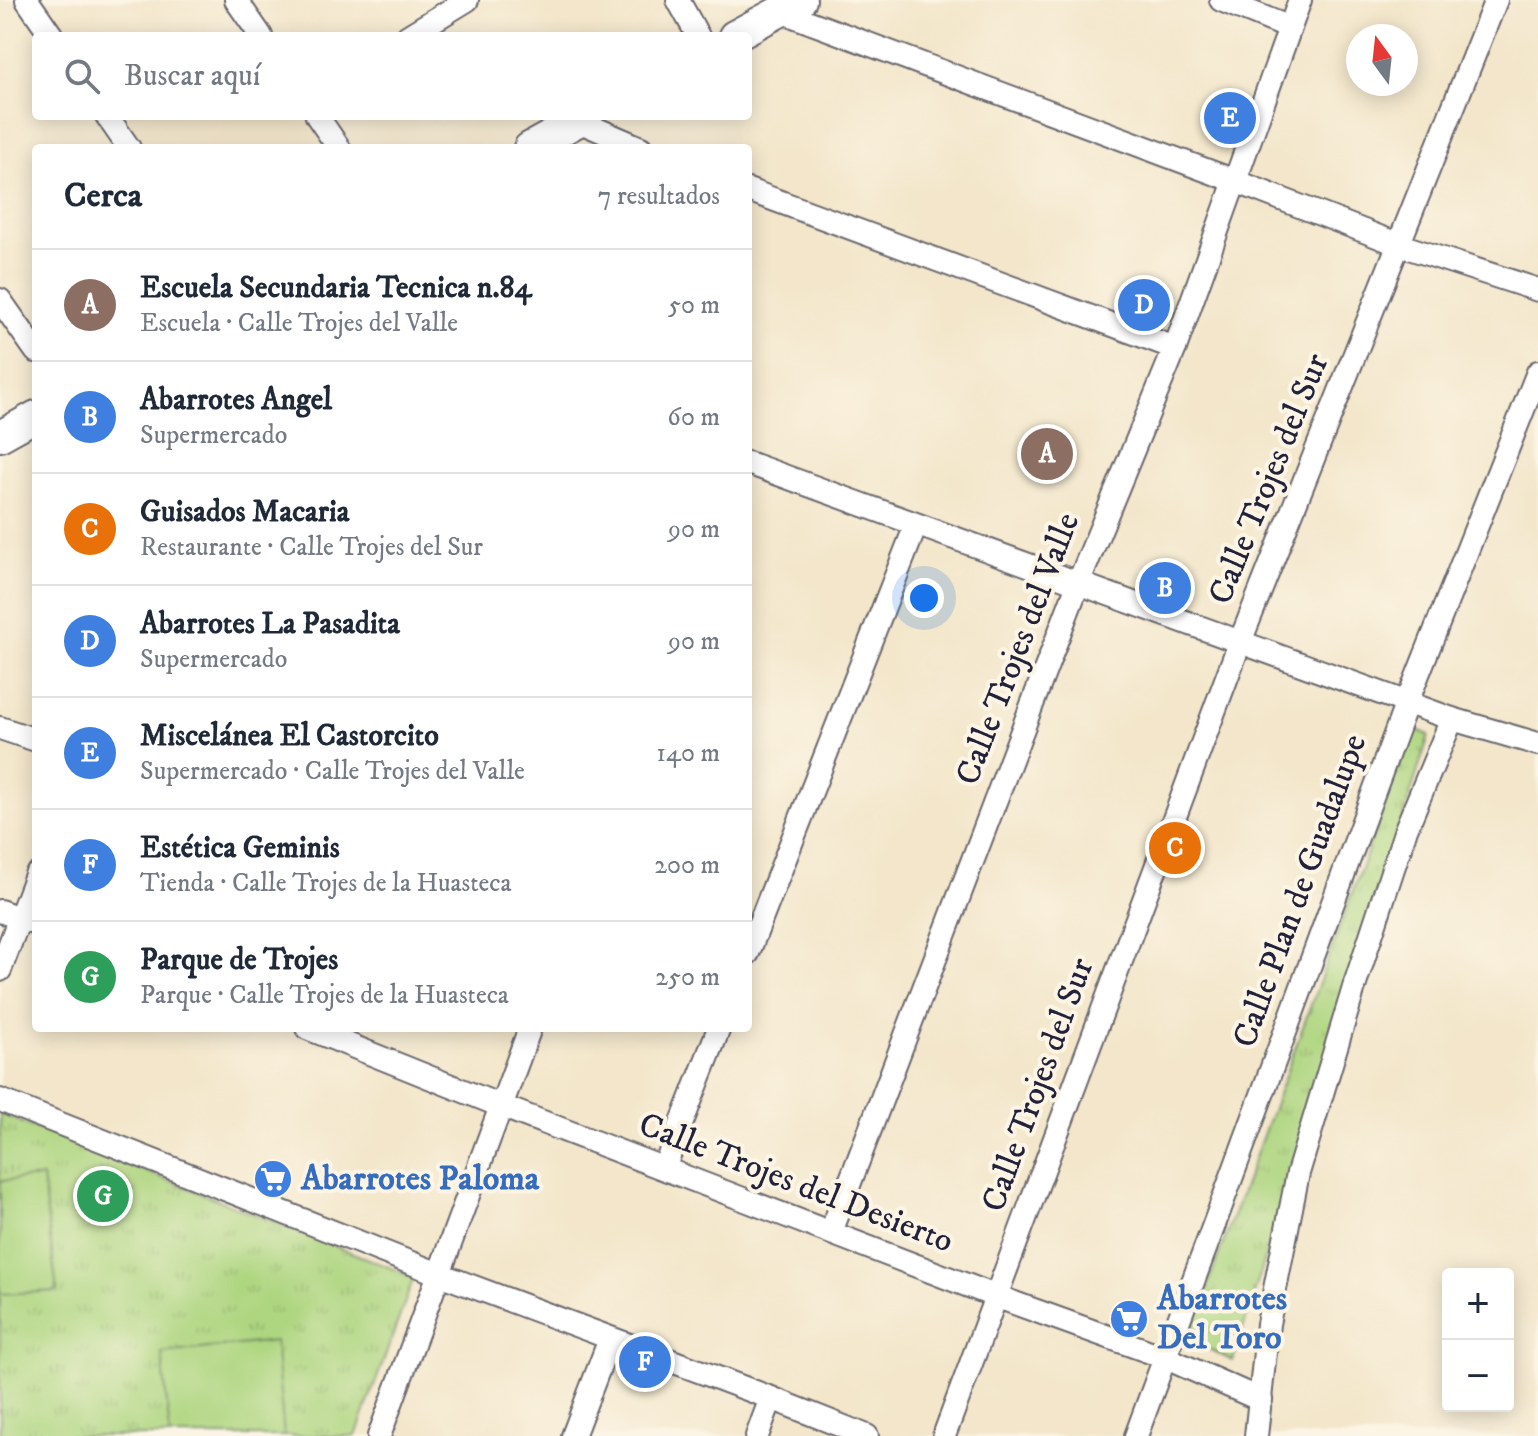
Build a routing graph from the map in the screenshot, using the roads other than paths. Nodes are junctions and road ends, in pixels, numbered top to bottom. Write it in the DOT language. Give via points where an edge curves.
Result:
graph roads {
  1 [pos="27,0"];
  2 [pos="236,0"];
  3 [pos="467,0"];
  4 [pos="678,0"];
  5 [pos="1221,0"];
  6 [pos="1300,0"];
  7 [pos="1496,0"];
  8 [pos="790,6"];
  9 [pos="1290,28"];
  10 [pos="49,32"];
  11 [pos="258,32"];
  12 [pos="415,32"];
  13 [pos="696,32"];
  14 [pos="741,32"];
  15 [pos="110,120"];
  16 [pos="320,120"];
  17 [pos="578,120"];
  18 [pos="586,120"];
  19 [pos="126,144"];
  20 [pos="336,144"];
  21 [pos="536,144"];
  22 [pos="633,144"];
  23 [pos="1235,181"];
  24 [pos="752,191"];
  25 [pos="1400,245"];
  26 [pos="1538,290"];
  27 [pos="0,300"];
  28 [pos="32,345"];
  29 [pos="1175,348"];
  30 [pos="1538,372"];
  31 [pos="32,418"];
  32 [pos="0,436"];
  33 [pos="752,464"];
  34 [pos="916,525"];
  35 [pos="1078,584"];
  36 [pos="1240,642"];
  37 [pos="1407,702"];
  38 [pos="1452,719"];
  39 [pos="0,728"];
  40 [pos="32,739"];
  41 [pos="1538,744"];
  42 [pos="32,885"];
  43 [pos="19,918"];
  44 [pos="752,943"];
  45 [pos="0,970"];
  46 [pos="529,1032"];
  47 [pos="717,1032"];
  48 [pos="342,1034"];
  49 [pos="0,1100"];
  50 [pos="501,1106"];
  51 [pos="664,1168"];
  52 [pos="831,1232"];
  53 [pos="439,1274"];
  54 [pos="995,1296"];
  55 [pos="610,1339"];
  56 [pos="1164,1357"];
  57 [pos="771,1398"];
  58 [pos="1261,1400"];
  59 [pos="379,1436"];
  60 [pos="573,1436"];
  61 [pos="757,1436"];
  62 [pos="867,1436"];
  63 [pos="944,1436"];
  64 [pos="1136,1436"];
  65 [pos="1256,1436"];
  1 -- 10 [label="street"];
  2 -- 11 [label="street"];
  3 -- 12 [label="street"];
  4 -- 13 [label="street"];
  5 -- 9 [label="street"];
  6 -- 9 [label="street, Calle Trojes del Valle"];
  7 -- 25 [label="street, Calle Trojes del Sur"];
  8 -- 14 [label="main road"];
  8 -- 23 [label="street"];
  9 -- 23 [label="street, Calle Trojes del Valle"];
  15 -- 19 [label="street"];
  16 -- 20 [label="street"];
  17 -- 21 [label="main road"];
  18 -- 22 [label="street"];
  23 -- 25 [label="street"];
  23 -- 29 [label="street, Calle Trojes del Valle"];
  24 -- 29 [label="street"];
  25 -- 26 [label="street"];
  25 -- 36 [label="street, Calle Trojes del Sur"];
  27 -- 28 [label="street"];
  29 -- 35 [label="street, Calle Trojes del Valle"];
  30 -- 37 [label="street, Calle Plan de Guadalupe"];
  31 -- 32 [label="main road"];
  33 -- 34 [label="street"];
  34 -- 35 [label="street"];
  34 -- 44 [label="street"];
  35 -- 36 [label="street"];
  35 -- 52 [label="street, Calle Trojes del Valle"];
  36 -- 37 [label="street"];
  36 -- 54 [label="street, Calle Trojes del Sur"];
  37 -- 38 [label="street"];
  37 -- 56 [label="street, Calle Plan de Guadalupe"];
  38 -- 41 [label="street"];
  38 -- 58 [label="street" via="1406,829 1298,1173 1268,1324"];
  39 -- 40 [label="street"];
  42 -- 43 [label="street"];
  43 -- 45 [label="street"];
  46 -- 50 [label="street"];
  47 -- 51 [label="street"];
  48 -- 50 [label="street, Calle Trojes del Desierto"];
  49 -- 53 [label="street"];
  50 -- 51 [label="street, Calle Trojes del Desierto"];
  50 -- 53 [label="street"];
  51 -- 52 [label="street, Calle Trojes del Desierto"];
  52 -- 54 [label="street, Calle Trojes del Desierto"];
  53 -- 55 [label="street"];
  53 -- 59 [label="street"];
  54 -- 56 [label="street, Calle Trojes del Desierto"];
  54 -- 63 [label="street, Calle Trojes del Sur"];
  55 -- 57 [label="street"];
  55 -- 60 [label="street"];
  56 -- 58 [label="street, Calle Trojes del Desierto"];
  56 -- 64 [label="street, Calle Plan de Guadalupe"];
  57 -- 61 [label="street"];
  57 -- 62 [label="street"];
  58 -- 65 [label="street"];
}
